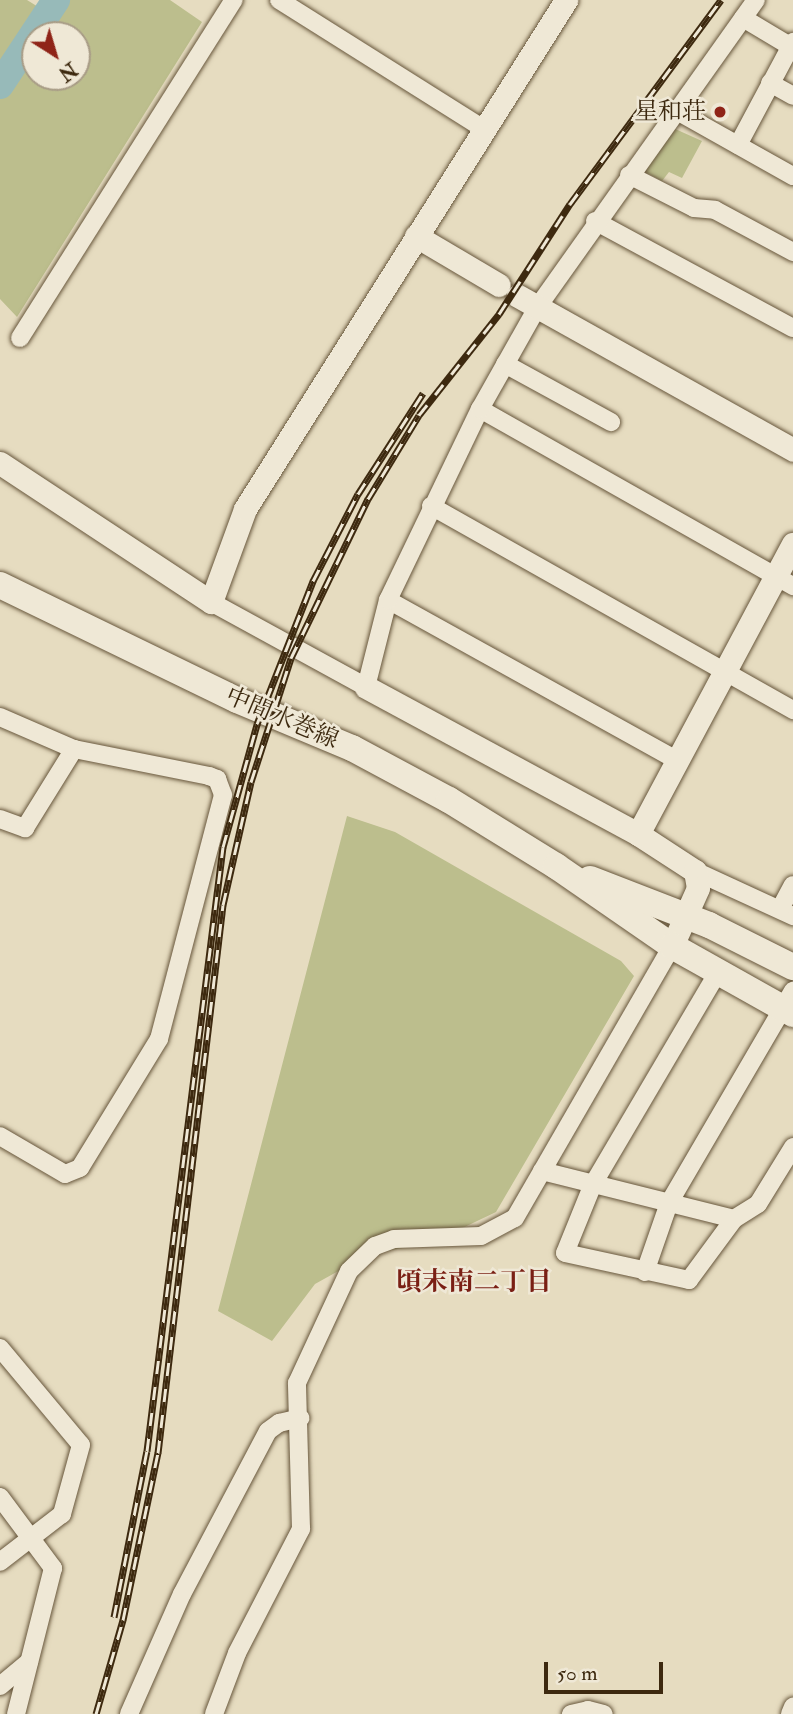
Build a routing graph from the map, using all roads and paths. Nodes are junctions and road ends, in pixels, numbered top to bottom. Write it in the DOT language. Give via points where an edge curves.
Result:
graph roads {
  1 [pos="234,0"];
  2 [pos="279,0"];
  3 [pos="566,0"];
  4 [pos="756,0"];
  5 [pos="743,18"];
  6 [pos="791,44"];
  7 [pos="770,83"];
  8 [pos="793,96"];
  9 [pos="677,111"];
  10 [pos="484,129"];
  11 [pos="738,145"];
  12 [pos="629,175"];
  13 [pos="793,176"];
  14 [pos="595,221"];
  15 [pos="415,236"];
  16 [pos="793,252"];
  17 [pos="518,297"];
  18 [pos="793,328"];
  19 [pos="20,338"];
  20 [pos="505,364"];
  21 [pos="480,409"];
  22 [pos="611,422"];
  23 [pos="793,450"];
  24 [pos="2,469"];
  25 [pos="431,506"];
  26 [pos="793,544"];
  27 [pos="784,582"];
  28 [pos="0,585"];
  29 [pos="388,600"];
  30 [pos="211,601"];
  31 [pos="723,672"];
  32 [pos="366,687"];
  33 [pos="793,710"];
  34 [pos="0,717"];
  35 [pos="74,749"];
  36 [pos="675,759"];
  37 [pos="0,819"];
  38 [pos="638,834"];
  39 [pos="556,866"];
  40 [pos="695,872"];
  41 [pos="793,886"];
  42 [pos="787,913"];
  43 [pos="685,916"];
  44 [pos="672,946"];
  45 [pos="793,967"];
  46 [pos="718,972"];
  47 [pos="790,1004"];
  48 [pos="0,1136"];
  49 [pos="793,1147"];
  50 [pos="542,1171"];
  51 [pos="593,1184"];
  52 [pos="668,1203"];
  53 [pos="734,1219"];
  54 [pos="645,1272"];
  55 [pos="0,1348"];
  56 [pos="300,1418"];
  57 [pos="0,1497"];
  58 [pos="33,1536"];
  59 [pos="0,1562"];
  60 [pos="29,1662"];
  61 [pos="0,1686"];
  62 [pos="793,1707"];
  63 [pos="16,1714"];
  64 [pos="129,1714"];
  65 [pos="214,1714"];
  66 [pos="571,1714"];
  67 [pos="604,1714"];
  68 [pos="790,1714"];
  1 -- 19 [label="street"];
  2 -- 10 [label="street"];
  3 -- 10 [label="street"];
  4 -- 5 [label="street"];
  5 -- 6 [label="street"];
  5 -- 9 [label="street"];
  6 -- 7 [label="street"];
  7 -- 8 [label="street"];
  7 -- 11 [label="street"];
  9 -- 11 [label="street"];
  9 -- 12 [label="street"];
  10 -- 15 [label="street"];
  11 -- 13 [label="street"];
  12 -- 14 [label="street"];
  12 -- 16 [label="street" via="694,208 715,209"];
  14 -- 17 [label="street"];
  14 -- 18 [label="street"];
  15 -- 17 [label="street"];
  15 -- 30 [label="street" via="245,509"];
  17 -- 20 [label="street"];
  17 -- 23 [label="street"];
  20 -- 21 [label="street"];
  20 -- 22 [label="street"];
  21 -- 25 [label="street"];
  21 -- 27 [label="street"];
  24 -- 30 [label="street"];
  25 -- 29 [label="street"];
  25 -- 31 [label="street"];
  26 -- 27 [label="street"];
  27 -- 31 [label="street"];
  28 -- 39 [label="main road, 中間水巻線" via="237,700 352,748"];
  29 -- 32 [label="street"];
  29 -- 36 [label="street"];
  30 -- 32 [label="street"];
  31 -- 33 [label="street"];
  31 -- 36 [label="street"];
  32 -- 38 [label="street"];
  34 -- 35 [label="street"];
  35 -- 37 [label="street" via="25,828"];
  35 -- 48 [label="street" via="209,776 218,779 223,795 159,1039 80,1168 65,1174"];
  36 -- 38 [label="street"];
  38 -- 40 [label="street"];
  39 -- 43 [label="main road, 中間水巻線"];
  39 -- 44 [label="main road, 中間水巻線"];
  40 -- 42 [label="street"];
  40 -- 43 [label="street" via="698,888"];
  41 -- 42 [label="street"];
  43 -- 44 [label="street"];
  43 -- 45 [label="main road, 中間水巻線"];
  44 -- 46 [label="main road, 中間水巻線"];
  44 -- 50 [label="street"];
  46 -- 47 [label="main road, 中間水巻線"];
  46 -- 51 [label="street"];
  47 -- 52 [label="street"];
  49 -- 53 [label="street" via="758,1204"];
  50 -- 51 [label="street"];
  50 -- 56 [label="street" via="515,1218 494,1232 394,1239 361,1257 349,1271 297,1383"];
  51 -- 52 [label="street"];
  51 -- 54 [label="street" via="565,1253"];
  52 -- 53 [label="street"];
  52 -- 54 [label="street"];
  53 -- 54 [label="street" via="689,1280"];
  55 -- 58 [label="street" via="81,1446 62,1514"];
  56 -- 64 [label="street" via="279,1423 268,1432 182,1594"];
  56 -- 65 [label="street" via="301,1529 242,1643"];
  57 -- 58 [label="street"];
  58 -- 59 [label="street"];
  58 -- 60 [label="street" via="53,1569"];
  60 -- 61 [label="street"];
  60 -- 63 [label="street"];
  62 -- 68 [label="street"];
  66 -- 67 [label="street" via="588,1710"];
}
